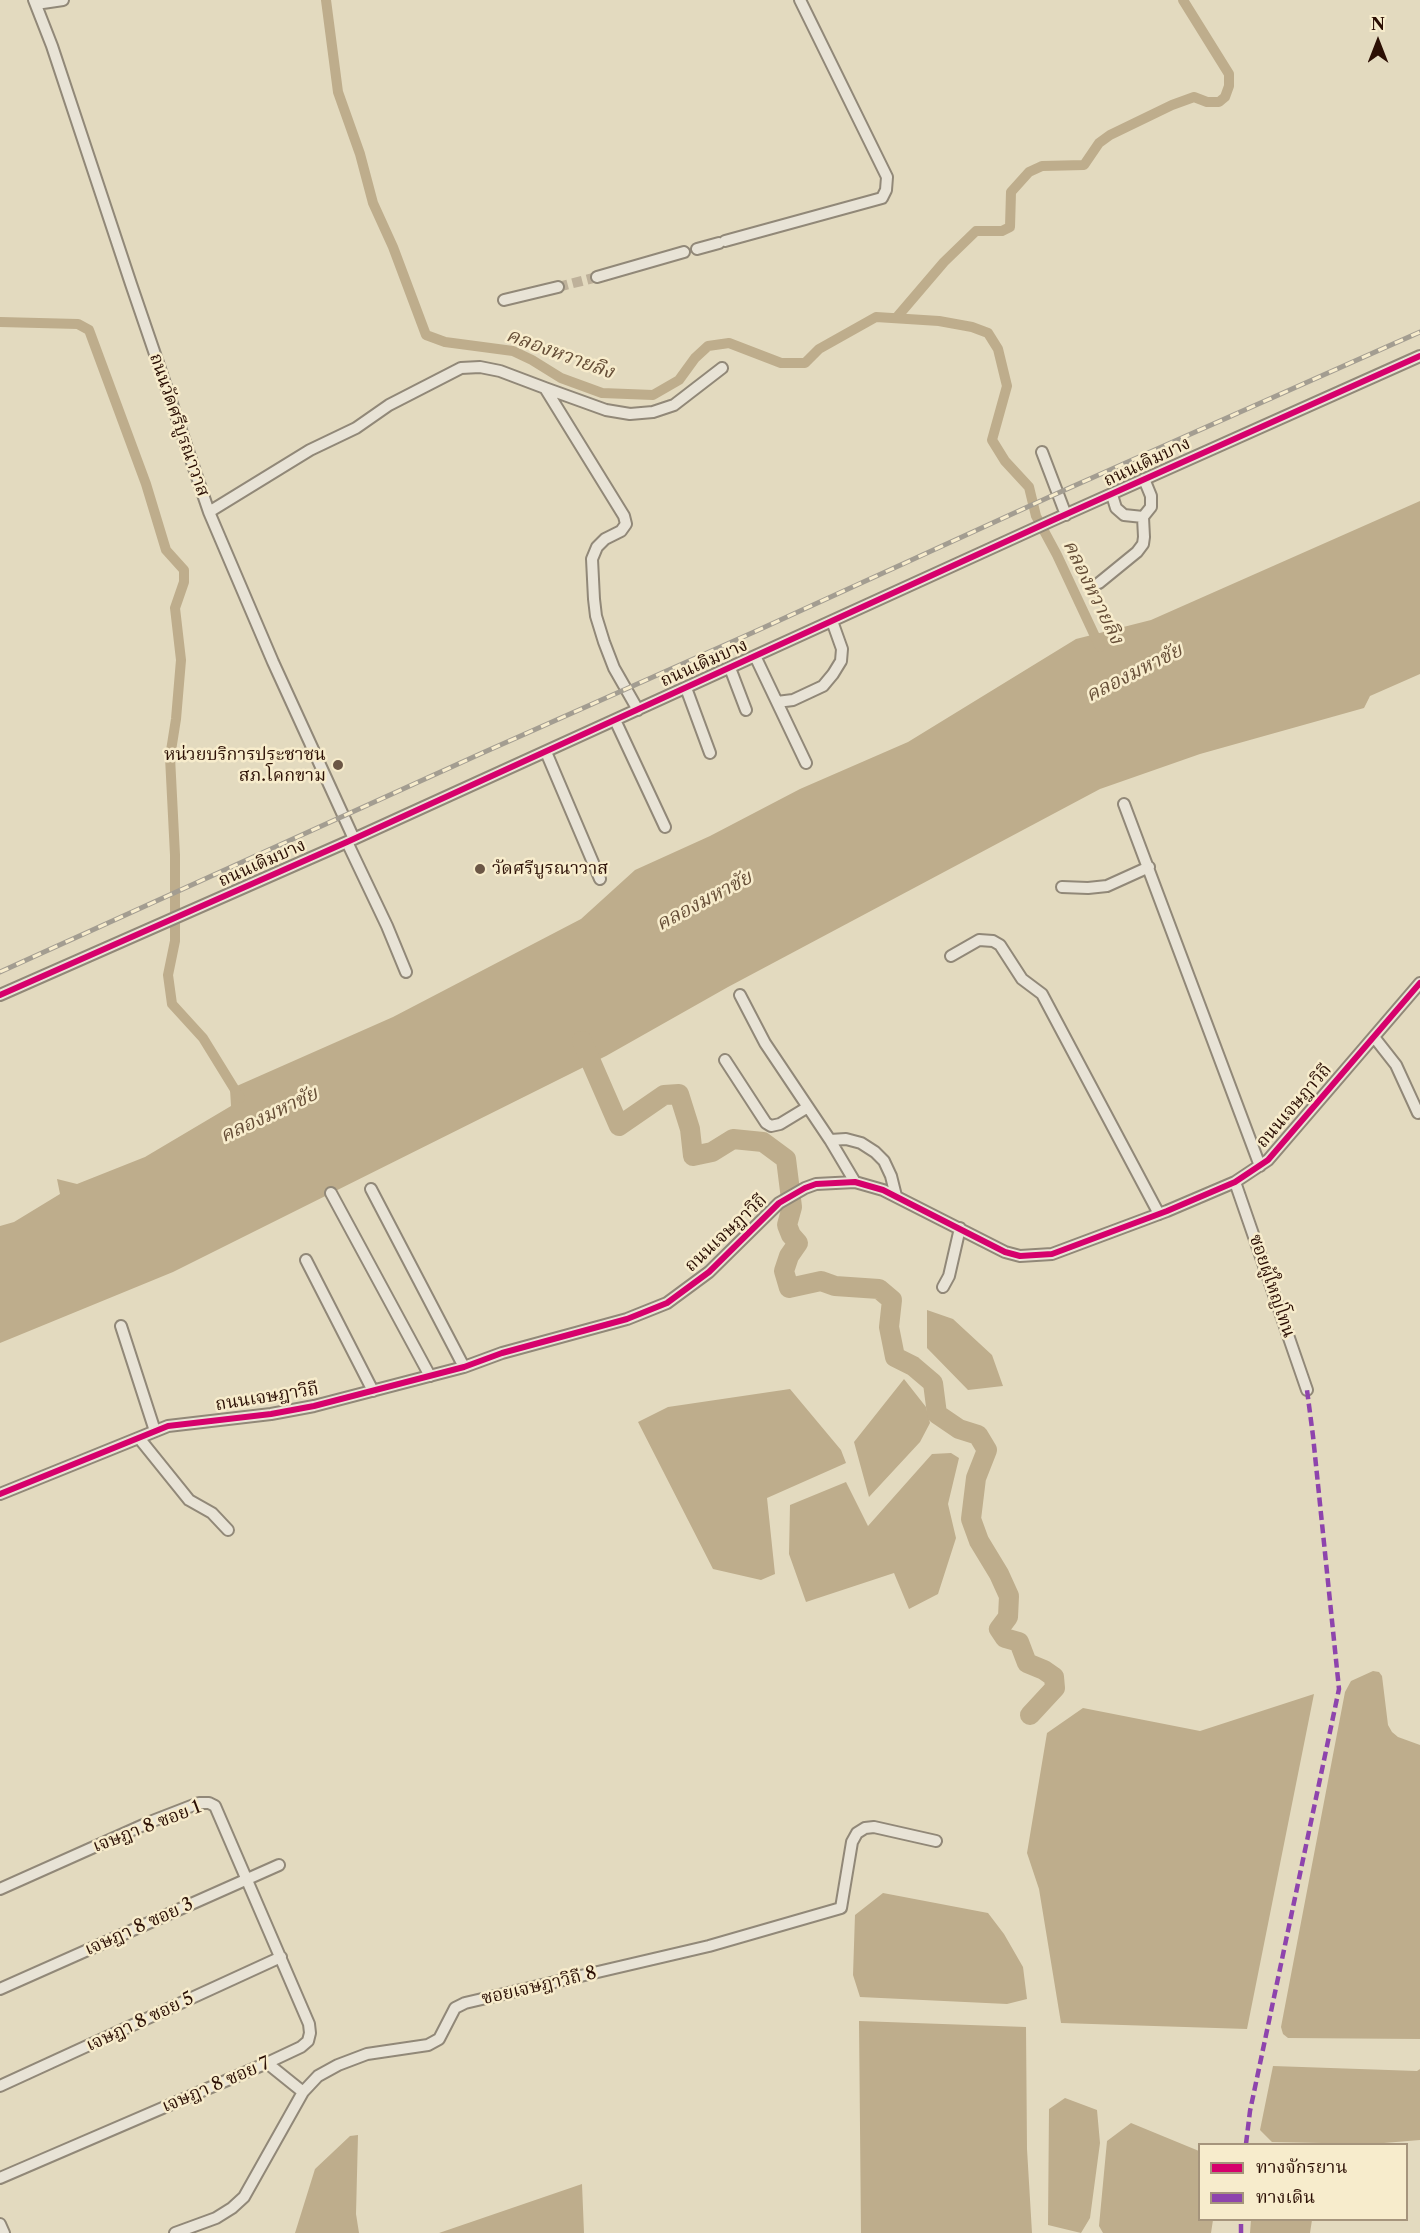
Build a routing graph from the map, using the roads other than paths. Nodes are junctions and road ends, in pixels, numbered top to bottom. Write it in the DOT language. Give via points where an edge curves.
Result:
graph roads {
  1 [pos="63,0"];
  2 [pos="800,0"];
  3 [pos="35,2"];
  4 [pos="697,249"];
  5 [pos="684,252"];
  6 [pos="597,277"];
  7 [pos="558,286"];
  8 [pos="504,300"];
  9 [pos="1420,356"];
  10 [pos="722,368"];
  11 [pos="545,388"];
  12 [pos="1042,452"];
  13 [pos="1144,479"];
  14 [pos="1112,495"];
  15 [pos="209,512"];
  16 [pos="1066,515"];
  17 [pos="1143,517"];
  18 [pos="1099,583"];
  19 [pos="832,621"];
  20 [pos="755,656"];
  21 [pos="730,668"];
  22 [pos="686,688"];
  23 [pos="777,702"];
  24 [pos="638,710"];
  25 [pos="746,710"];
  26 [pos="615,720"];
  27 [pos="546,752"];
  28 [pos="710,753"];
  29 [pos="806,763"];
  30 [pos="1124,804"];
  31 [pos="665,827"];
  32 [pos="350,841"];
  33 [pos="1149,867"];
  34 [pos="600,879"];
  35 [pos="1062,887"];
  36 [pos="951,956"];
  37 [pos="406,972"];
  38 [pos="1420,983"];
  39 [pos="0,995"];
  40 [pos="740,995"];
  41 [pos="1374,1038"];
  42 [pos="725,1060"];
  43 [pos="808,1107"];
  44 [pos="1418,1113"];
  45 [pos="830,1140"];
  46 [pos="1260,1166"];
  47 [pos="855,1182"];
  48 [pos="1235,1182"];
  49 [pos="372,1189"];
  50 [pos="331,1193"];
  51 [pos="896,1196"];
  52 [pos="1159,1214"];
  53 [pos="960,1228"];
  54 [pos="306,1260"];
  55 [pos="943,1287"];
  56 [pos="121,1326"];
  57 [pos="464,1367"];
  58 [pos="430,1376"];
  59 [pos="1306,1390"];
  60 [pos="373,1391"];
  61 [pos="156,1431"];
  62 [pos="139,1438"];
  63 [pos="0,1494"];
  64 [pos="228,1530"];
  65 [pos="936,1841"];
  66 [pos="279,1865"];
  67 [pos="246,1880"];
  68 [pos="0,1889"];
  69 [pos="263,1918"];
  70 [pos="281,1957"];
  71 [pos="0,1989"];
  72 [pos="267,2063"];
  73 [pos="0,2086"];
  74 [pos="303,2092"];
  75 [pos="0,2178"];
  76 [pos="0,2224"];
  77 [pos="4,2233"];
  78 [pos="175,2233"];
  1 -- 3 [label="street"];
  2 -- 4 [label="street" via="887,177 886,190 882,198"];
  3 -- 15 [label="street, ถนนวัดศรีบูรณาวาส"];
  5 -- 6 [label="street"];
  7 -- 8 [label="street"];
  9 -- 13 [label="street, ถนนเดิมบาง"];
  10 -- 11 [label="street" via="674,405 653,412 606,410"];
  11 -- 15 [label="street" via="500,371 461,368 310,450"];
  11 -- 24 [label="street" via="627,524 605,539 592,559 594,598 596,616 614,668"];
  12 -- 16 [label="street"];
  13 -- 14 [label="street, ถนนเดิมบาง"];
  13 -- 17 [label="street" via="1151,507"];
  14 -- 16 [label="street, ถนนเดิมบาง"];
  14 -- 17 [label="street" via="1116,508 1124,515"];
  15 -- 32 [label="street, ถนนวัดศรีบูรณาวาส"];
  16 -- 19 [label="street, ถนนเดิมบาง"];
  17 -- 18 [label="street" via="1143,544"];
  19 -- 20 [label="street, ถนนเดิมบาง"];
  19 -- 23 [label="street" via="842,661 823,686 793,700"];
  20 -- 21 [label="street, ถนนเดิมบาง"];
  20 -- 23 [label="street"];
  21 -- 22 [label="street, ถนนเดิมบาง"];
  21 -- 25 [label="street"];
  22 -- 24 [label="street, ถนนเดิมบาง"];
  22 -- 28 [label="street"];
  23 -- 29 [label="street"];
  24 -- 26 [label="street, ถนนเดิมบาง"];
  26 -- 27 [label="street, ถนนเดิมบาง"];
  26 -- 31 [label="street"];
  27 -- 32 [label="street, ถนนเดิมบาง"];
  27 -- 34 [label="street"];
  30 -- 33 [label="street"];
  32 -- 37 [label="street, ถนนวัดศรีบูรณาวาส"];
  32 -- 39 [label="street, ถนนเดิมบาง"];
  33 -- 35 [label="street" via="1107,886"];
  33 -- 46 [label="street"];
  36 -- 52 [label="street" via="979,940 993,941 1000,945 1022,979 1042,994"];
  38 -- 41 [label="street, ถนนเจษฎาวิถี"];
  40 -- 43 [label="street" via="765,1043"];
  41 -- 44 [label="street" via="1396,1065"];
  41 -- 46 [label="street, ถนนเจษฎาวิถี" via="1275,1154"];
  42 -- 43 [label="street" via="771,1126"];
  43 -- 45 [label="street"];
  45 -- 47 [label="street"];
  45 -- 51 [label="street" via="854,1141 875,1152 884,1161"];
  46 -- 48 [label="street, ถนนเจษฎาวิถี"];
  47 -- 51 [label="street, ถนนเจษฎาวิถี"];
  47 -- 57 [label="street, ถนนเจษฎาวิถี" via="805,1188 784,1200 709,1272 667,1303 627,1319"];
  48 -- 52 [label="street, ถนนเจษฎาวิถี"];
  48 -- 59 [label="street, ซอยผู้ใหญ่โทน"];
  49 -- 57 [label="street"];
  50 -- 58 [label="street"];
  51 -- 53 [label="street, ถนนเจษฎาวิถี"];
  52 -- 53 [label="street, ถนนเจษฎาวิถี" via="1052,1254 1034,1256 1005,1252"];
  53 -- 55 [label="street"];
  54 -- 60 [label="street"];
  56 -- 61 [label="street"];
  57 -- 58 [label="street, ถนนเจษฎาวิถี"];
  58 -- 60 [label="street, ถนนเจษฎาวิถี"];
  60 -- 61 [label="street, ถนนเจษฎาวิถี" via="286,1412 182,1424"];
  61 -- 62 [label="street, ถนนเจษฎาวิถี"];
  62 -- 63 [label="street, ถนนเจษฎาวิถี"];
  62 -- 64 [label="street" via="189,1500 212,1513"];
  65 -- 74 [label="street, ซอยเจษฎาวิถี 8" via="865,1828 852,1842 841,1908 709,1946 465,2003 455,2008 445,2031 434,2042 367,2054 338,2065 318,2076"];
  66 -- 67 [label="street, เจษฎา 8 ซอย 3"];
  67 -- 68 [label="street, เจษฎา 8 ซอย 1" via="215,1806 199,1803"];
  67 -- 69 [label="street, เจษฎา 8 ซอย 1"];
  67 -- 71 [label="street, เจษฎา 8 ซอย 3"];
  69 -- 70 [label="street, เจษฎา 8 ซอย 7"];
  70 -- 72 [label="street, เจษฎา 8 ซอย 7" via="310,2033 301,2047"];
  70 -- 73 [label="street, เจษฎา 8 ซอย 5"];
  72 -- 74 [label="street"];
  72 -- 75 [label="street, เจษฎา 8 ซอย 7"];
  74 -- 78 [label="street, ซอยเจษฎาวิถี 8" via="244,2197 216,2218"];
  76 -- 77 [label="street"];
}
